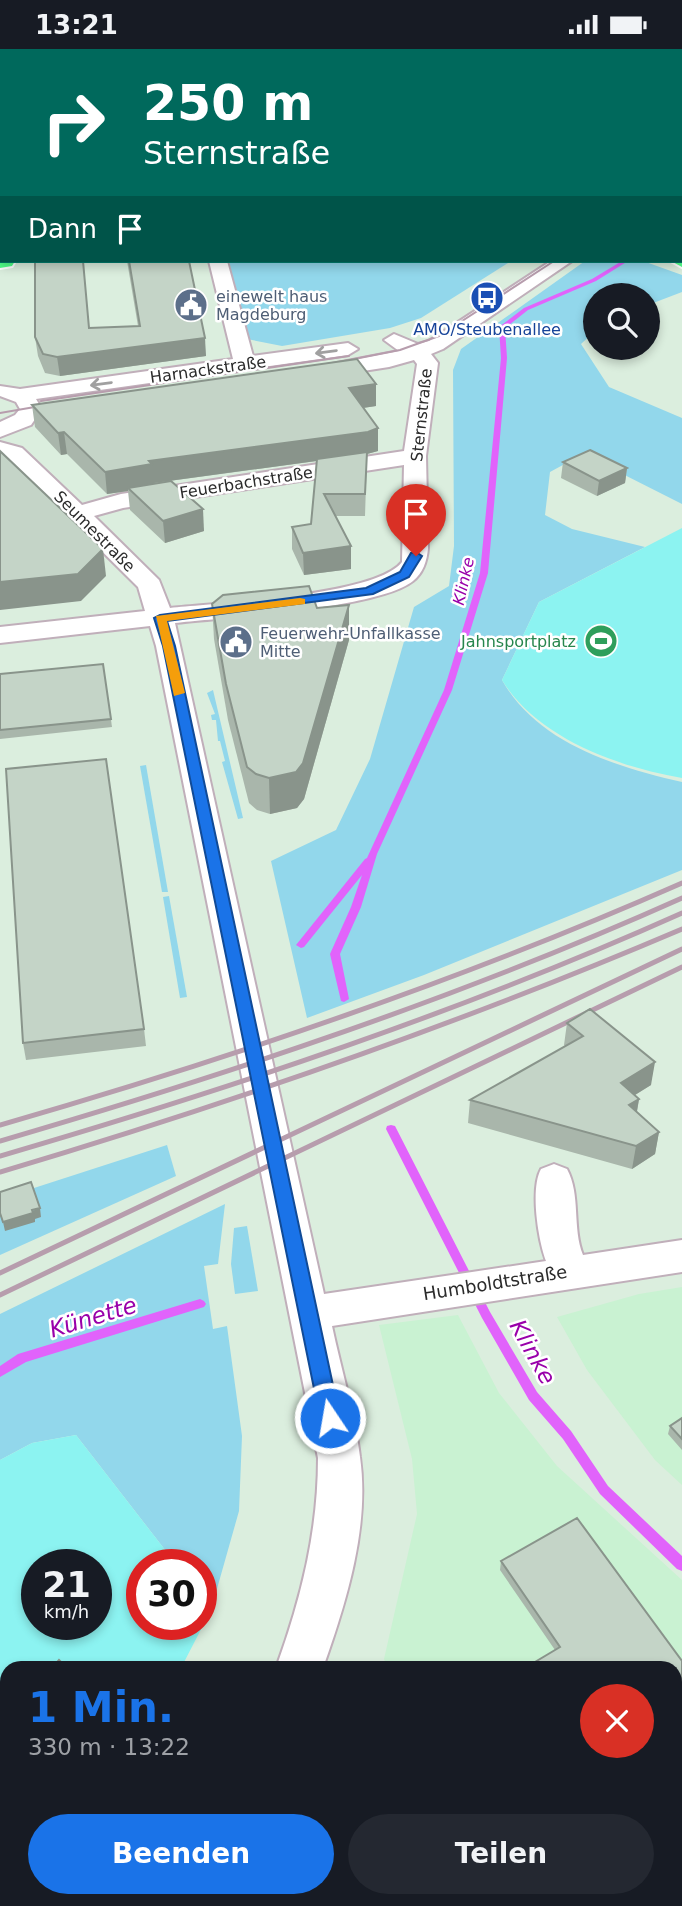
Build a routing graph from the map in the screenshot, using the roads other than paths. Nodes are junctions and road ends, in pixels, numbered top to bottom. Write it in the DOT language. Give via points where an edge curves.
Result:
graph roads {
  1 [pos="219,263"];
  2 [pos="545,263"];
  3 [pos="560,263"];
  4 [pos="394,340"];
  5 [pos="418,352"];
  6 [pos="245,364"];
  7 [pos="9,405"];
  8 [pos="7,451"];
  9 [pos="415,456"];
  10 [pos="79,513"];
  11 [pos="160,618"];
  12 [pos="0,635"];
  13 [pos="554,1179"];
  14 [pos="682,1256"];
  15 [pos="570,1271"];
  16 [pos="309,1313"];
  17 [pos="301,1661"];
  1 -- 6 [label="street"];
  2 -- 4 [label="street, Harnackstraße" via="477,307"];
  3 -- 5 [label="street, Sternstraße" via="450,338"];
  4 -- 5 [label="street"];
  4 -- 6 [label="street, Harnackstraße, one-way"];
  5 -- 7 [label="street, Harnackstraße" via="367,365"];
  5 -- 9 [label="street, Sternstraße" via="428,363"];
  6 -- 7 [label="street, Harnackstraße, one-way"];
  7 -- 8 [label="street, Seumestraße"];
  8 -- 10 [label="street, Seumestraße"];
  9 -- 10 [label="street, Feuerbachstraße" via="121,501"];
  9 -- 11 [label="street, Sternstraße" via="416,556 400,578 354,594"];
  10 -- 11 [label="street, Seumestraße" via="149,585"];
  11 -- 12 [label="street, Sternstraße"];
  11 -- 16 [label="street, Seumestraße"];
  13 -- 15 [label="street" via="559,1243"];
  14 -- 15 [label="street, Humboldtstraße"];
  15 -- 16 [label="street, Humboldtstraße"];
  16 -- 17 [label="street, Seumestraße" via="339,1458 340,1497 331,1560"];
}
